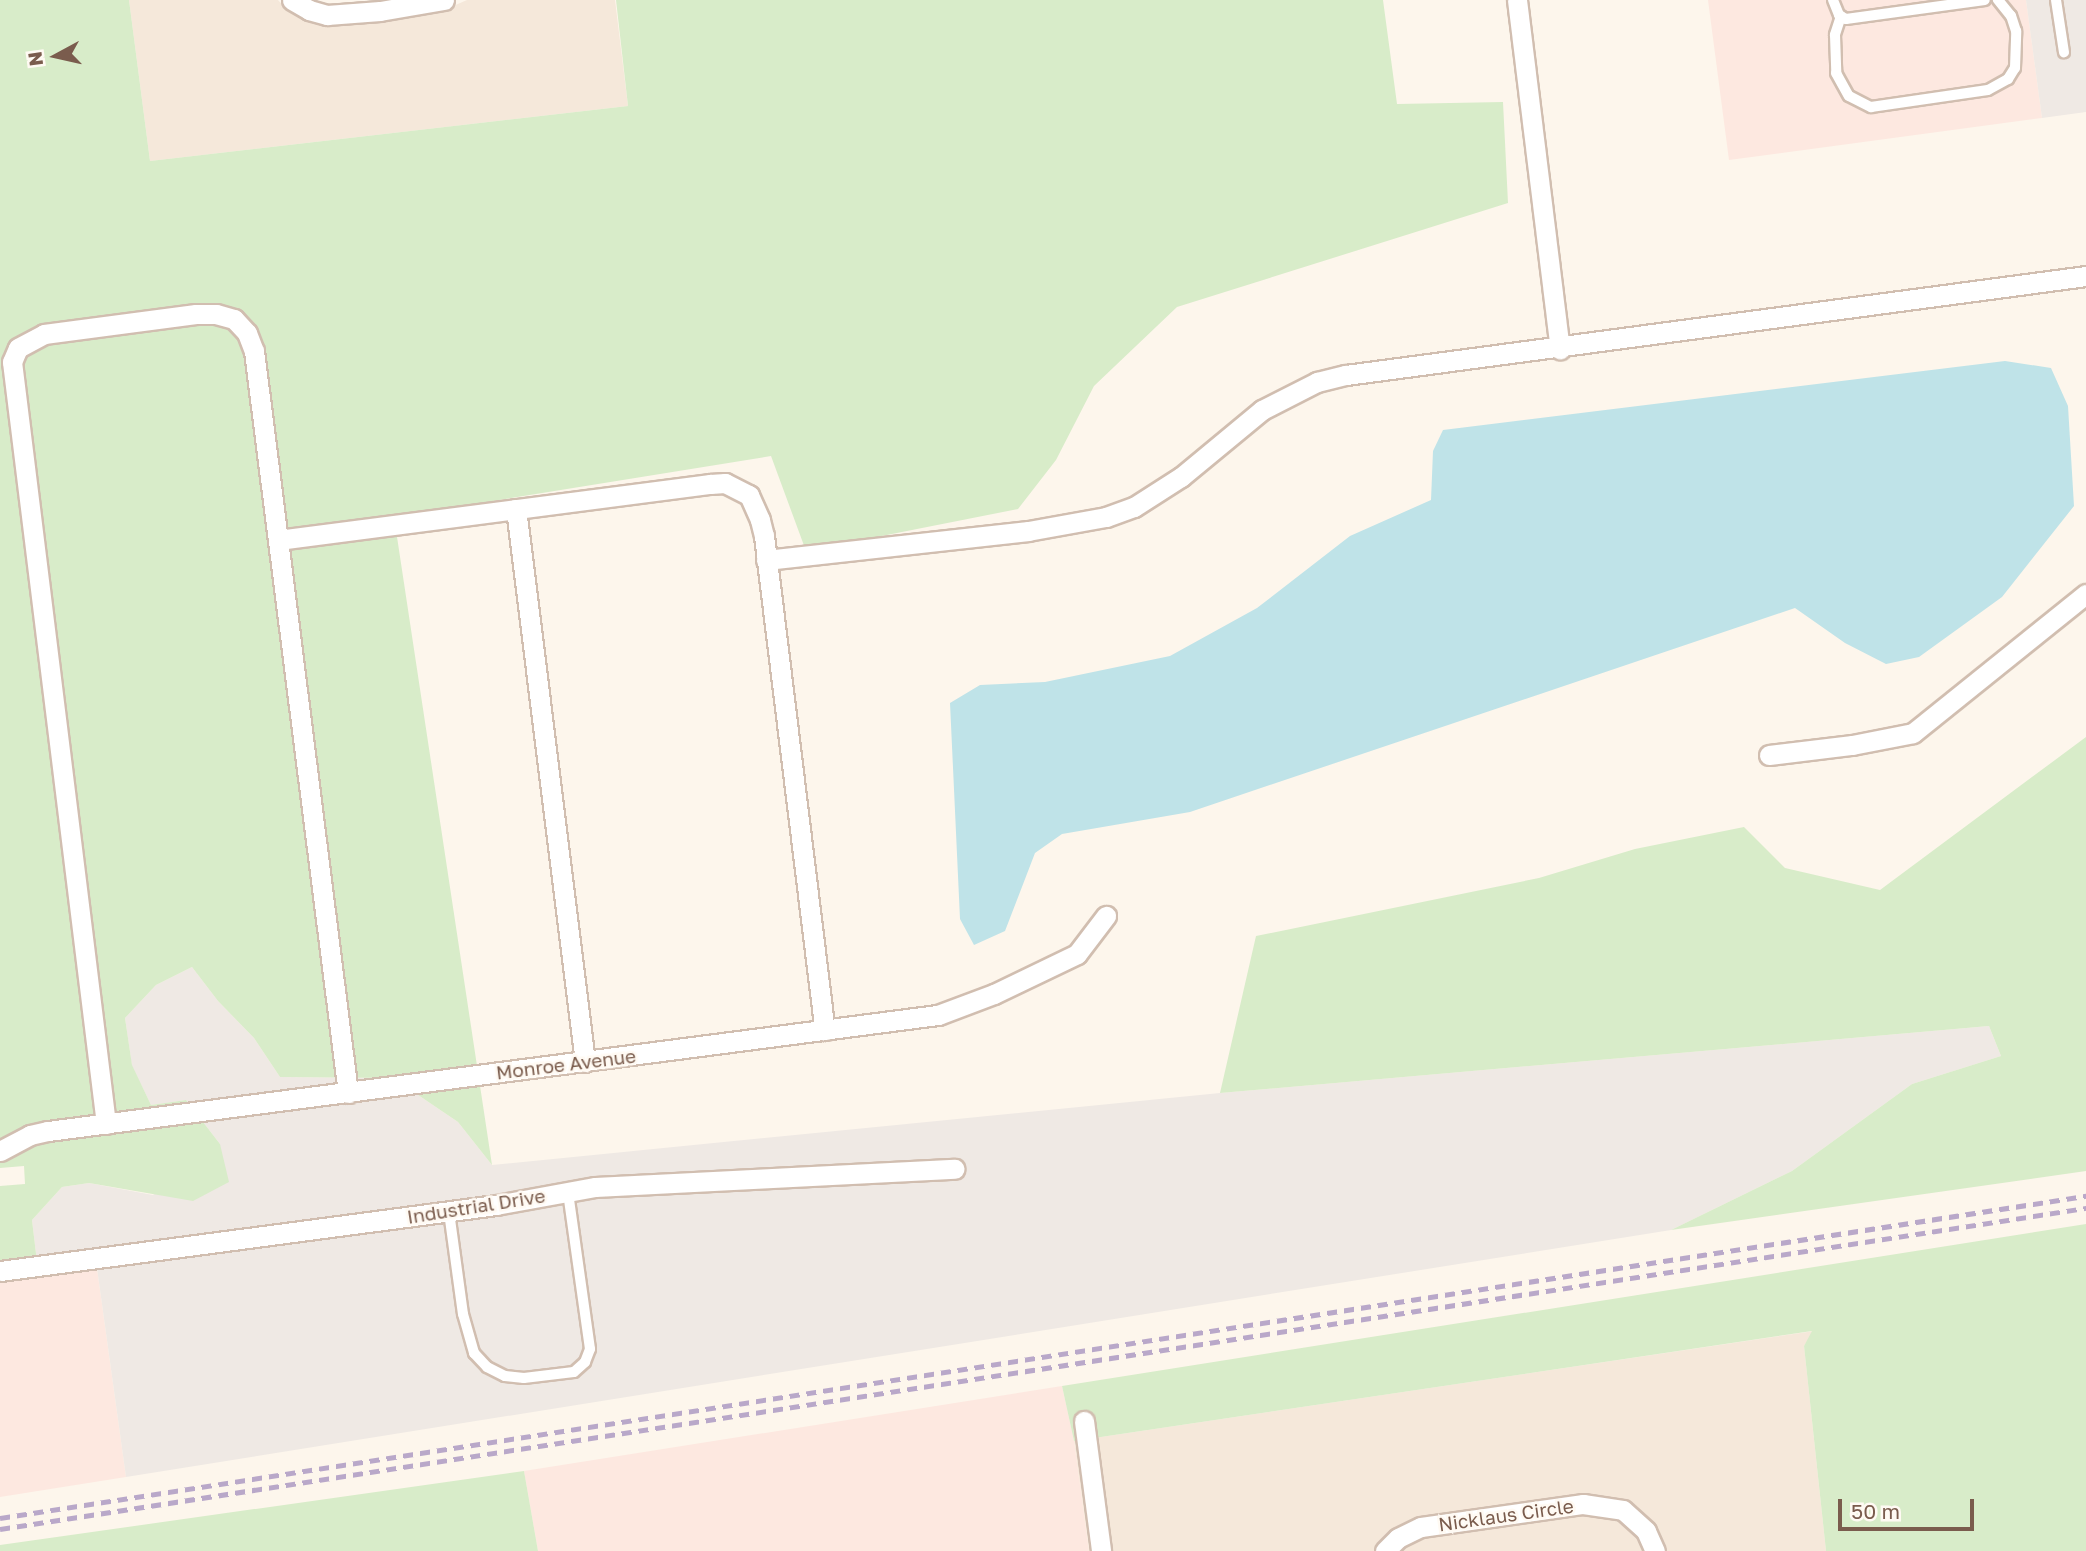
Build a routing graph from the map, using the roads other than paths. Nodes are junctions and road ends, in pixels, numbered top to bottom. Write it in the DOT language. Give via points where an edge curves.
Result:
graph roads {
  1 [pos="292,0"];
  2 [pos="444,0"];
  3 [pos="1517,0"];
  4 [pos="1833,0"];
  5 [pos="1985,0"];
  6 [pos="1998,0"];
  7 [pos="2056,0"];
  8 [pos="1841,16"];
  9 [pos="2064,52"];
  10 [pos="2086,276"];
  11 [pos="1560,349"];
  12 [pos="516,509"];
  13 [pos="278,540"];
  14 [pos="766,560"];
  15 [pos="2086,594"];
  16 [pos="1769,755"];
  17 [pos="1105,916"];
  18 [pos="825,1030"];
  19 [pos="585,1062"];
  20 [pos="348,1093"];
  21 [pos="106,1124"];
  22 [pos="0,1151"];
  23 [pos="955,1169"];
  24 [pos="568,1192"];
  25 [pos="449,1212"];
  26 [pos="0,1271"];
  27 [pos="1084,1421"];
  28 [pos="1101,1551"];
  29 [pos="1385,1551"];
  30 [pos="1655,1551"];
  1 -- 2 [label="street" via="327,15"];
  3 -- 11 [label="street"];
  4 -- 8 [label="lane"];
  5 -- 8 [label="lane" via="1846,19"];
  6 -- 8 [label="lane" via="2016,31 2015,68 2008,79 1988,90 1871,107 1849,96 1836,73 1835,35"];
  7 -- 9 [label="lane"];
  10 -- 11 [label="street"];
  11 -- 14 [label="street" via="1317,382 1262,410 1154,496 1106,517 1050,528"];
  12 -- 13 [label="street"];
  12 -- 14 [label="street" via="725,483 749,495 756,507"];
  12 -- 19 [label="street"];
  13 -- 20 [label="street"];
  13 -- 21 [label="street" via="254,351 247,333 234,319 196,314 44,334 18,348 12,362 13,387"];
  14 -- 18 [label="street"];
  15 -- 16 [label="street" via="1913,733"];
  17 -- 18 [label="street, Monroe Avenue" via="1077,954 994,994 937,1014"];
  18 -- 19 [label="street, Monroe Avenue"];
  19 -- 20 [label="street, Monroe Avenue"];
  20 -- 21 [label="street, Monroe Avenue"];
  21 -- 22 [label="street, Monroe Avenue" via="30,1135"];
  23 -- 24 [label="street, Industrial Drive"];
  24 -- 25 [label="street, Industrial Drive"];
  24 -- 25 [label="lane" via="590,1349 585,1362 573,1372 505,1376 486,1367 474,1353 463,1314"];
  25 -- 26 [label="street, Industrial Drive"];
  27 -- 28 [label="street"];
  29 -- 30 [label="street, Nicklaus Circle" via="1398,1538 1421,1527 1583,1504 1623,1510 1646,1531"];
}
